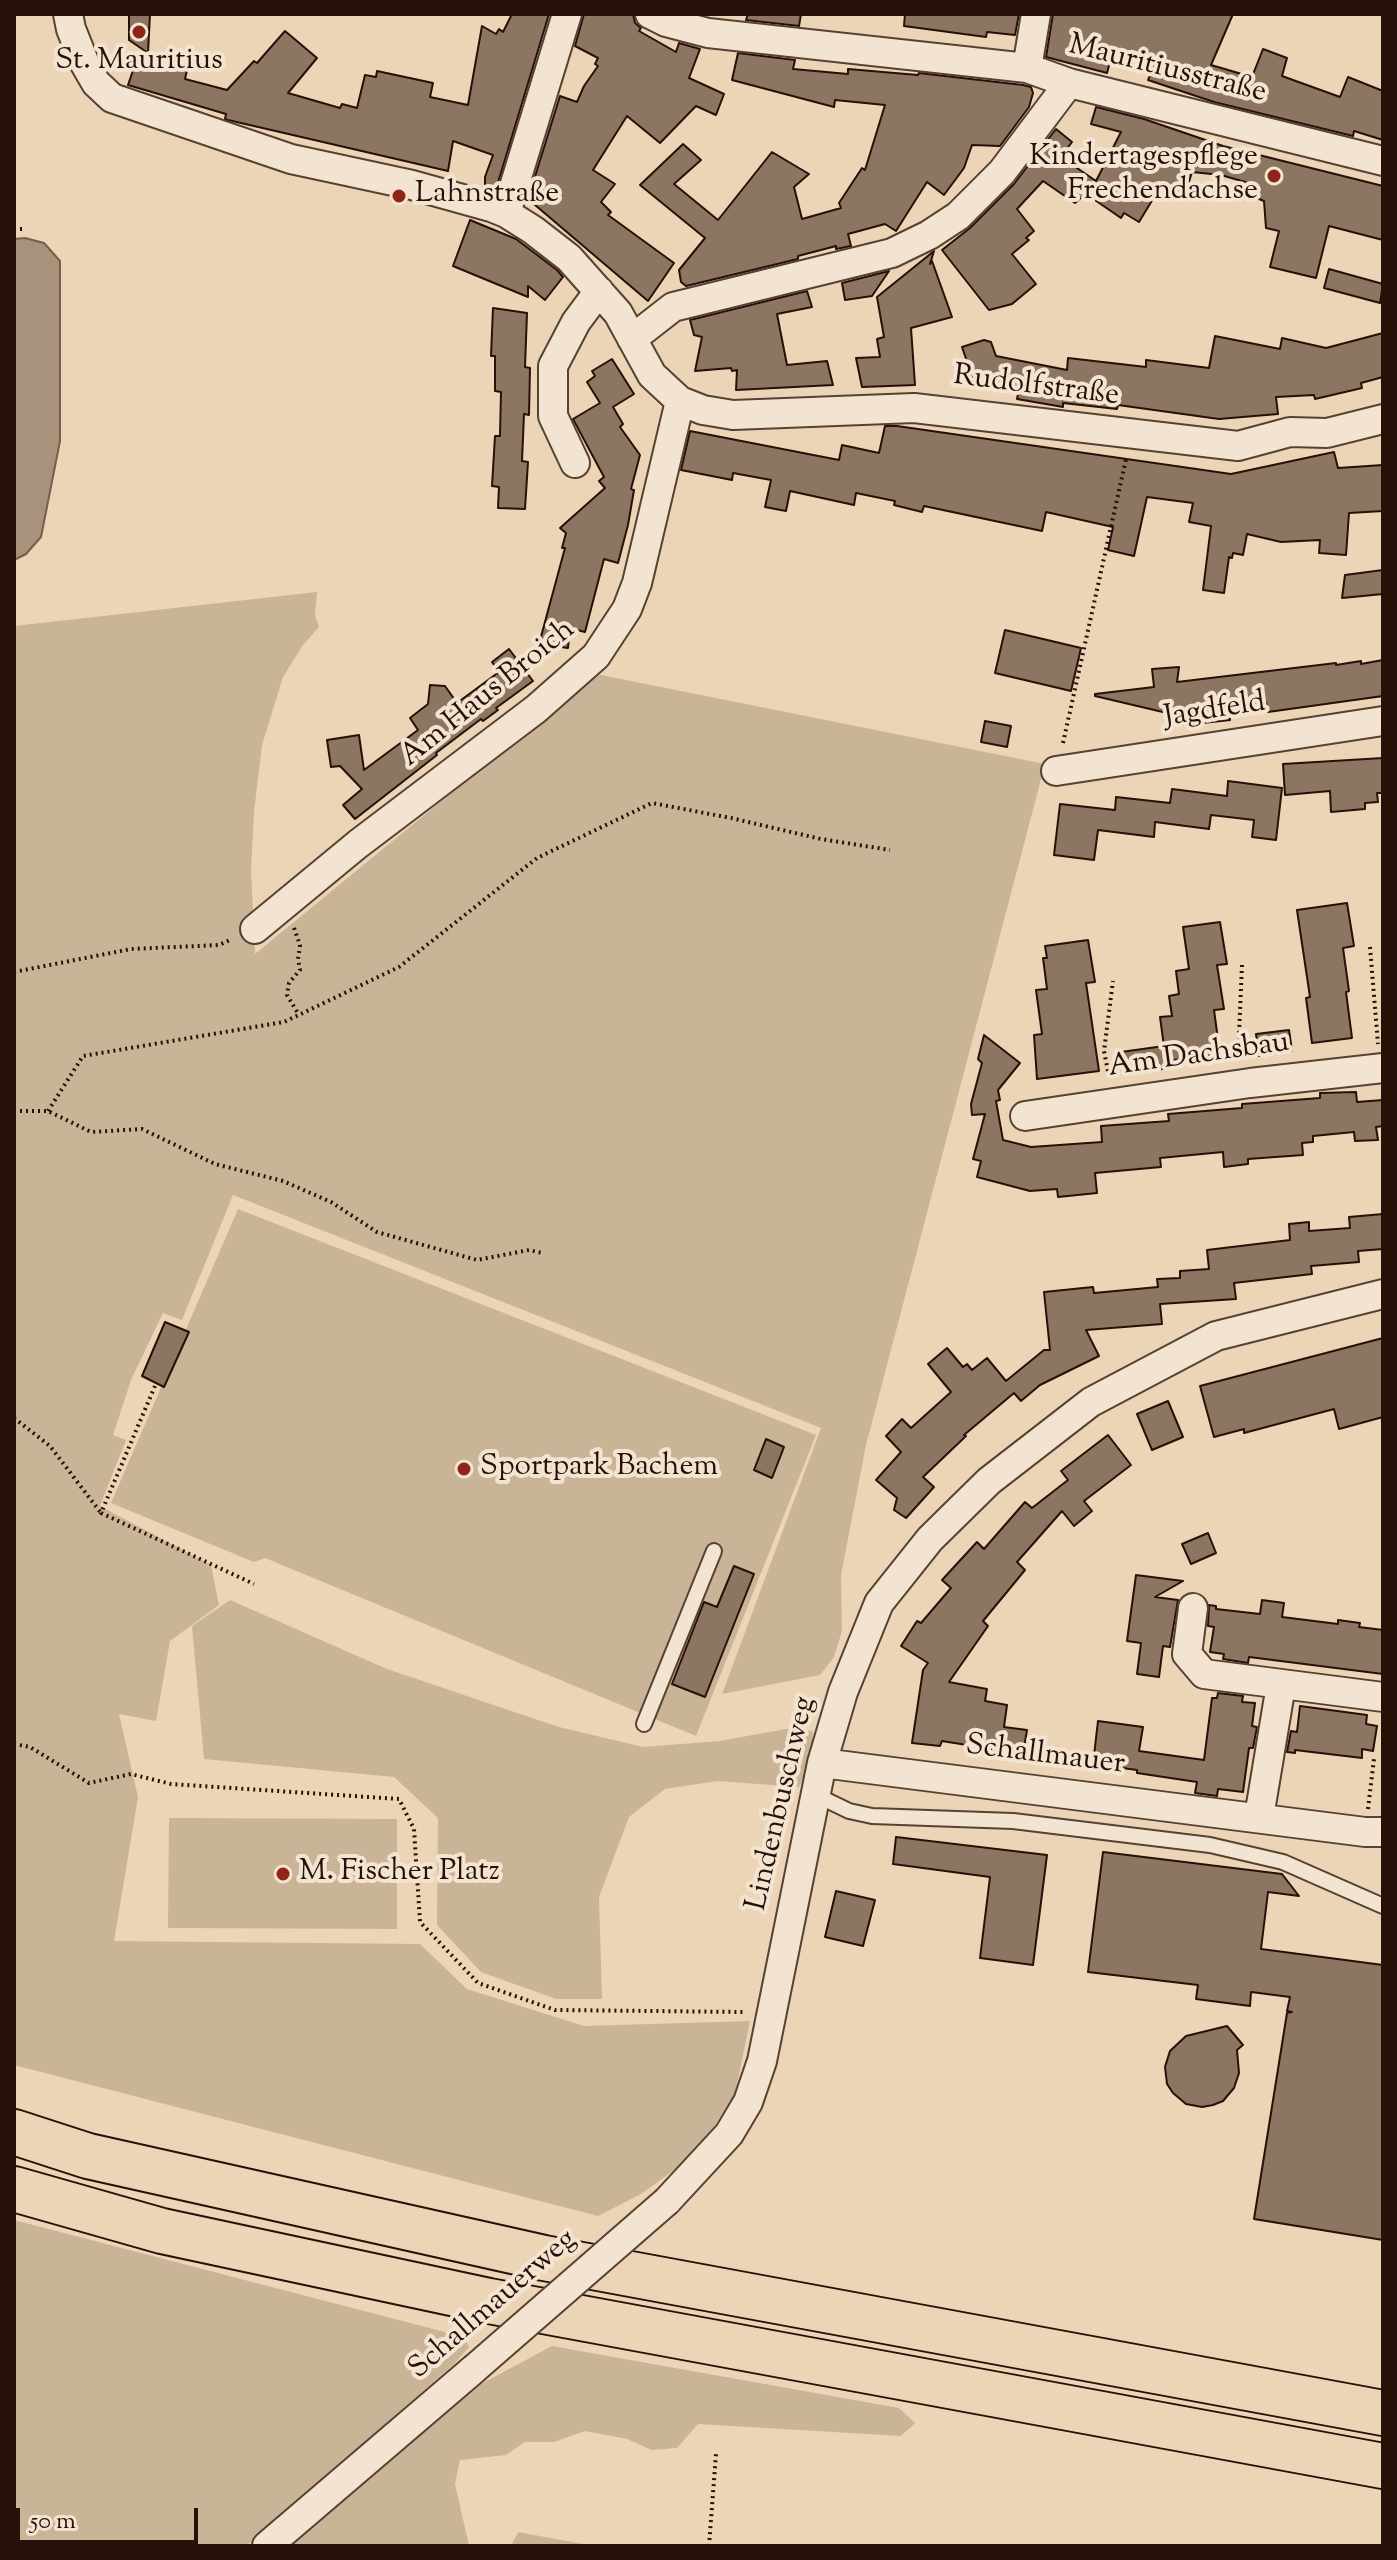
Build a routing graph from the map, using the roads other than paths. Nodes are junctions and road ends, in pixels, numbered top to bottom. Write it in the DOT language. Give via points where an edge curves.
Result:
graph roads {
  1 [pos="68,14"];
  2 [pos="567,14"];
  3 [pos="650,14"];
  4 [pos="1036,14"];
  5 [pos="1027,68"];
  6 [pos="1069,83"];
  7 [pos="1383,161"];
  8 [pos="506,213"];
  9 [pos="599,291"];
  10 [pos="632,339"];
  11 [pos="680,401"];
  12 [pos="1383,419"];
  13 [pos="575,463"];
  14 [pos="1383,721"];
  15 [pos="1056,771"];
  16 [pos="255,929"];
  17 [pos="1382,1068"];
  18 [pos="1025,1116"];
  19 [pos="1383,1294"];
  20 [pos="714,1551"];
  21 [pos="1193,1608"];
  22 [pos="1281,1685"];
  23 [pos="1383,1697"];
  24 [pos="644,1724"];
  25 [pos="822,1763"];
  26 [pos="816,1795"];
  27 [pos="1259,1817"];
  28 [pos="1374,1832"];
  29 [pos="1383,1906"];
  30 [pos="748,2102"];
  31 [pos="14,2132"];
  32 [pos="14,2189"];
  33 [pos="1383,2413"];
  34 [pos="1383,2466"];
  35 [pos="267,2546"];
  1 -- 8 [label="street" via="85,64 112,98 291,159 412,185"];
  2 -- 8 [label="street"];
  3 -- 5 [label="street, Mauritiusstraße" via="708,33"];
  4 -- 5 [label="street"];
  5 -- 6 [label="street, Mauritiusstraße"];
  6 -- 7 [label="street, Mauritiusstraße"];
  6 -- 10 [label="street" via="991,183 958,216 929,235 892,253 673,307"];
  8 -- 9 [label="street" via="569,258"];
  9 -- 10 [label="street"];
  9 -- 13 [label="street" via="553,366 553,416"];
  10 -- 11 [label="street" via="652,375"];
  11 -- 12 [label="street, Rudolfstraße" via="733,415 914,408 1238,446 1290,432 1327,433"];
  11 -- 16 [label="street, Am Haus Broich" via="637,583 627,609 596,656"];
  14 -- 15 [label="street, Jagdfeld"];
  17 -- 18 [label="street, Am Dachsbau"];
  19 -- 25 [label="street, Lindenbuschweg" via="1216,1336 1091,1402 989,1481 930,1539 879,1603 843,1692"];
  20 -- 24 [label="lane"];
  21 -- 22 [label="street" via="1187,1654 1204,1674"];
  22 -- 23 [label="street"];
  22 -- 27 [label="street"];
  25 -- 26 [label="street, Lindenbuschweg"];
  25 -- 27 [label="street, Schallmauer"];
  26 -- 29 [label="lane" via="872,1816 1013,1821 1210,1845 1283,1862"];
  26 -- 30 [label="street, Lindenbuschweg" via="762,2061"];
  27 -- 28 [label="street, Schallmauer"];
  30 -- 35 [label="street, Schallmauerweg, bridge" via="729,2134 667,2201"];
  31 -- 33 [label="highway" via="88,2156 544,2258"];
  32 -- 34 [label="highway" via="162,2231 489,2301"];
}
